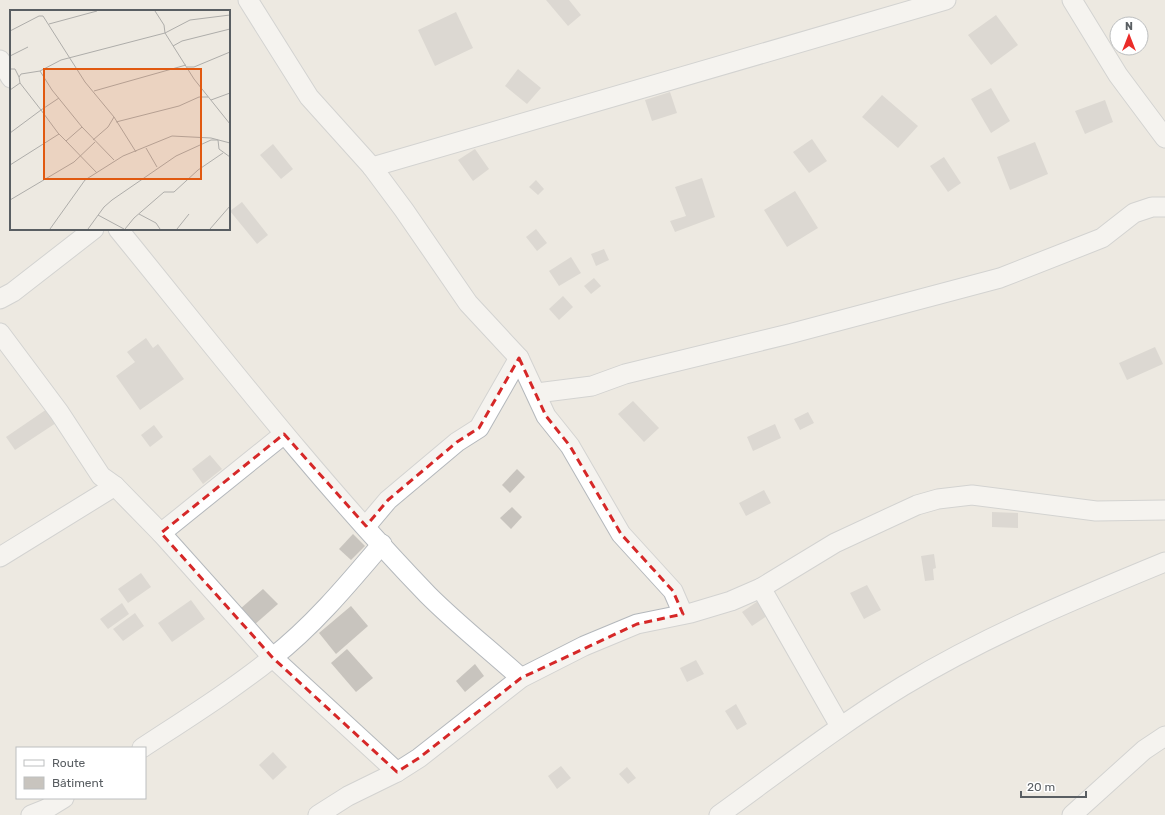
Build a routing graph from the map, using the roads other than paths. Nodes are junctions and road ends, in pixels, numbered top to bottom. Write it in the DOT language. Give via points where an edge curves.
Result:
graph roads {
  1 [pos="248,0"];
  2 [pos="946,0"];
  3 [pos="1072,0"];
  4 [pos="0,60"];
  5 [pos="10,76"];
  6 [pos="1165,138"];
  7 [pos="372,167"];
  8 [pos="1165,207"];
  9 [pos="93,230"];
  10 [pos="119,230"];
  11 [pos="0,299"];
  12 [pos="0,333"];
  13 [pos="519,358"];
  14 [pos="537,393"];
  15 [pos="284,434"];
  16 [pos="115,486"];
  17 [pos="1165,510"];
  18 [pos="366,526"];
  19 [pos="161,533"];
  20 [pos="382,544"];
  21 [pos="0,557"];
  22 [pos="1165,562"];
  23 [pos="761,588"];
  24 [pos="682,614"];
  25 [pos="273,658"];
  26 [pos="521,678"];
  27 [pos="840,726"];
  28 [pos="1165,736"];
  29 [pos="144,747"];
  30 [pos="397,772"];
  31 [pos="62,799"];
  32 [pos="32,815"];
  33 [pos="318,815"];
  34 [pos="720,815"];
  35 [pos="1072,815"];
  1 -- 7 [label="street" via="308,97"];
  2 -- 7 [label="street"];
  3 -- 6 [label="street" via="1118,75"];
  4 -- 5 [label="street"];
  7 -- 13 [label="street" via="468,303"];
  8 -- 14 [label="street" via="1152,207 1134,213 1102,238 1000,278 625,374 592,386"];
  9 -- 11 [label="street"];
  10 -- 15 [label="street"];
  12 -- 16 [label="street" via="59,412 101,476"];
  13 -- 14 [label="street"];
  13 -- 18 [label="street" via="480,428 457,442 388,500"];
  14 -- 24 [label="street" via="546,416 570,446 621,534 672,591"];
  15 -- 18 [label="street"];
  15 -- 19 [label="street"];
  16 -- 19 [label="street"];
  16 -- 21 [label="street"];
  17 -- 23 [label="street" via="1096,511 972,495 938,499 835,543"];
  18 -- 20 [label="street"];
  19 -- 25 [label="street"];
  20 -- 25 [label="street" via="327,608"];
  20 -- 26 [label="street" via="429,595"];
  22 -- 27 [label="street" via="1087,594 980,644 903,686"];
  23 -- 24 [label="street" via="731,601"];
  23 -- 27 [label="street"];
  24 -- 26 [label="street" via="637,624 584,646"];
  25 -- 29 [label="street"];
  25 -- 30 [label="street"];
  26 -- 30 [label="street" via="419,758"];
  27 -- 34 [label="street"];
  28 -- 35 [label="street" via="1144,750"];
  30 -- 33 [label="street" via="348,796"];
  31 -- 32 [label="street"];
}
